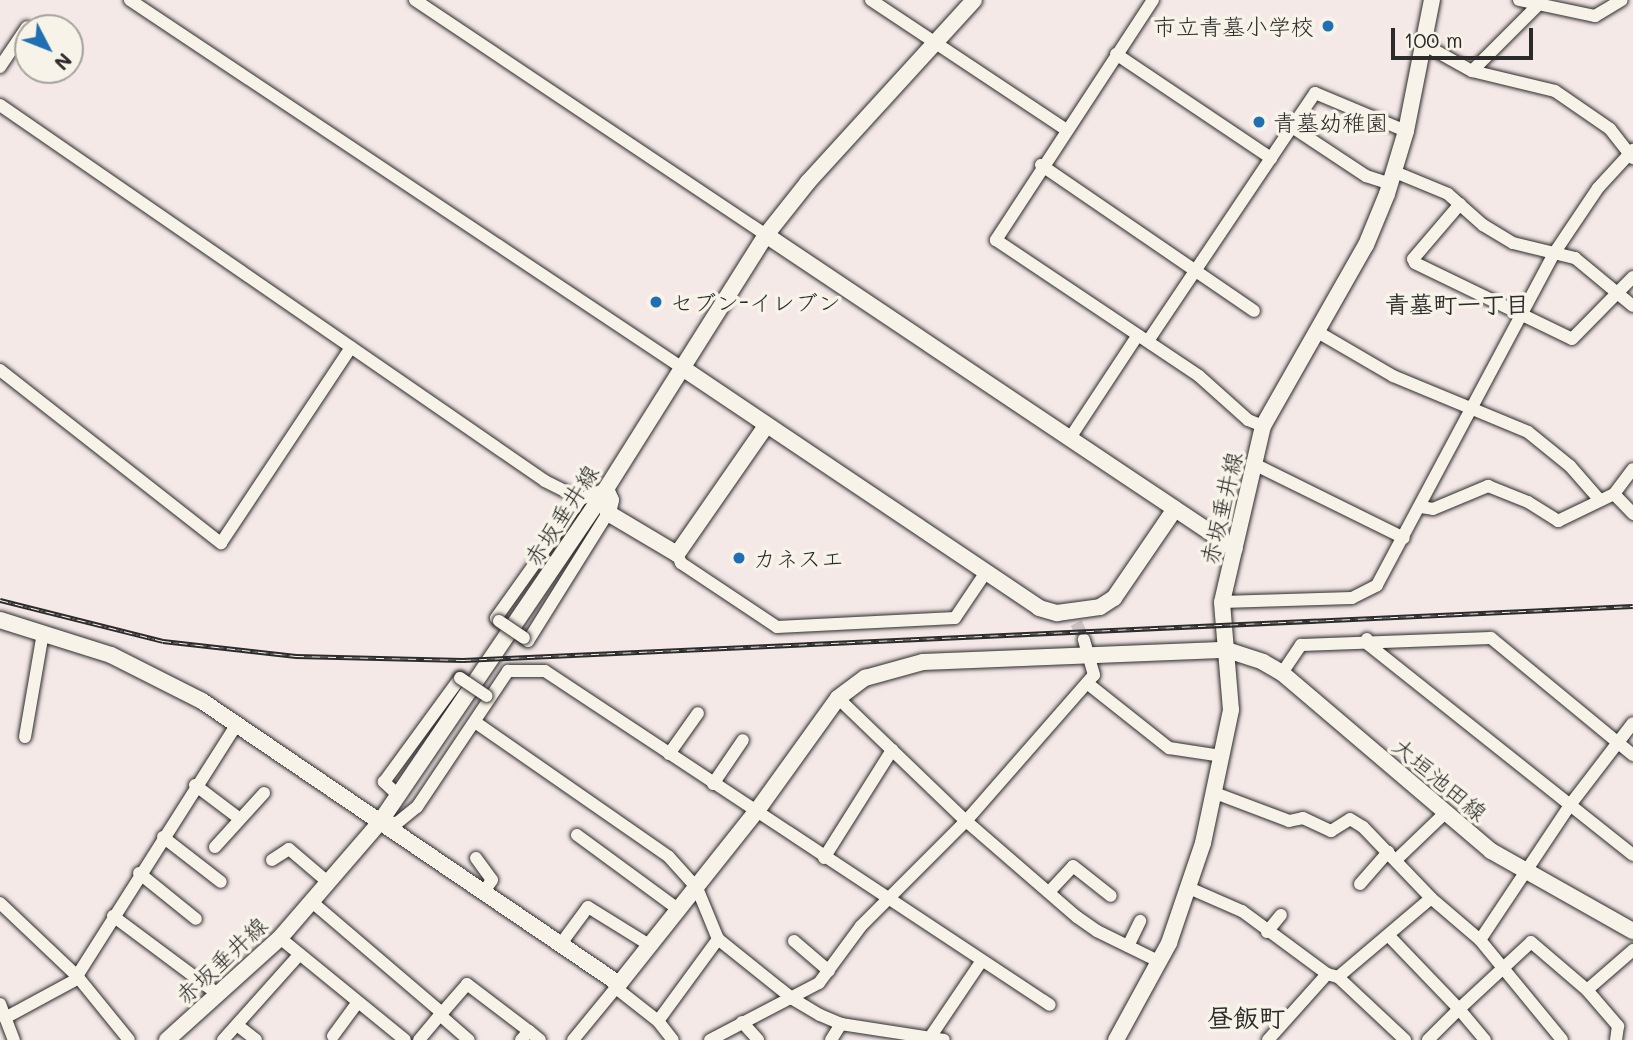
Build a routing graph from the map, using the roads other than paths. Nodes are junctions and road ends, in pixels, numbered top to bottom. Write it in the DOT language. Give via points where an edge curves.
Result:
graph roads {
  1 [pos="130,0"];
  2 [pos="415,0"];
  3 [pos="871,0"];
  4 [pos="974,0"];
  5 [pos="1153,0"];
  6 [pos="1432,0"];
  7 [pos="1519,0"];
  8 [pos="1622,0"];
  9 [pos="1537,6"];
  10 [pos="935,42"];
  11 [pos="1425,45"];
  12 [pos="14,46"];
  13 [pos="1116,54"];
  14 [pos="0,67"];
  15 [pos="1472,71"];
  16 [pos="0,105"];
  17 [pos="1292,127"];
  18 [pos="1065,129"];
  19 [pos="1406,131"];
  20 [pos="1632,154"];
  21 [pos="1271,158"];
  22 [pos="1041,165"];
  23 [pos="1393,178"];
  24 [pos="1460,204"];
  25 [pos="766,235"];
  26 [pos="1555,252"];
  27 [pos="1196,268"];
  28 [pos="1633,277"];
  29 [pos="1619,292"];
  30 [pos="1633,306"];
  31 [pos="1254,312"];
  32 [pos="1524,316"];
  33 [pos="1316,331"];
  34 [pos="1143,338"];
  35 [pos="351,347"];
  36 [pos="681,367"];
  37 [pos="0,370"];
  38 [pos="1475,408"];
  39 [pos="766,426"];
  40 [pos="1263,426"];
  41 [pos="1070,438"];
  42 [pos="1254,464"];
  43 [pos="1633,469"];
  44 [pos="606,489"];
  45 [pos="1614,494"];
  46 [pos="1598,498"];
  47 [pos="580,499"];
  48 [pos="1421,508"];
  49 [pos="1175,509"];
  50 [pos="608,513"];
  51 [pos="1633,514"];
  52 [pos="1404,538"];
  53 [pos="1235,549"];
  54 [pos="677,554"];
  55 [pos="986,572"];
  56 [pos="1222,602"];
  57 [pos="0,620"];
  58 [pos="43,633"];
  59 [pos="1084,639"];
  60 [pos="1367,639"];
  61 [pos="1227,650"];
  62 [pos="1091,655"];
  63 [pos="1282,673"];
  64 [pos="1087,683"];
  65 [pos="489,698"];
  66 [pos="838,698"];
  67 [pos="698,713"];
  68 [pos="475,722"];
  69 [pos="1633,723"];
  70 [pos="237,724"];
  71 [pos="25,737"];
  72 [pos="743,740"];
  73 [pos="1617,742"];
  74 [pos="892,750"];
  75 [pos="669,754"];
  76 [pos="1633,755"];
  77 [pos="1222,756"];
  78 [pos="713,783"];
  79 [pos="195,785"];
  80 [pos="264,793"];
  81 [pos="1214,793"];
  82 [pos="400,796"];
  83 [pos="1570,804"];
  84 [pos="756,812"];
  85 [pos="1444,814"];
  86 [pos="240,819"];
  87 [pos="966,821"];
  88 [pos="380,822"];
  89 [pos="577,835"];
  90 [pos="163,837"];
  91 [pos="215,847"];
  92 [pos="1633,855"];
  93 [pos="1392,856"];
  94 [pos="476,858"];
  95 [pos="824,858"];
  96 [pos="272,860"];
  97 [pos="139,873"];
  98 [pos="1523,873"];
  99 [pos="221,882"];
  100 [pos="329,883"];
  101 [pos="1360,884"];
  102 [pos="697,888"];
  103 [pos="1189,888"];
  104 [pos="1049,892"];
  105 [pos="484,893"];
  106 [pos="1111,896"];
  107 [pos="1431,898"];
  108 [pos="886,900"];
  109 [pos="312,902"];
  110 [pos="0,903"];
  111 [pos="680,910"];
  112 [pos="1281,915"];
  113 [pos="113,916"];
  114 [pos="196,919"];
  115 [pos="1140,921"];
  116 [pos="1633,931"];
  117 [pos="1267,932"];
  118 [pos="1389,936"];
  119 [pos="280,938"];
  120 [pos="718,939"];
  121 [pos="1480,940"];
  122 [pos="794,941"];
  123 [pos="560,946"];
  124 [pos="651,946"];
  125 [pos="1128,946"];
  126 [pos="1633,950"];
  127 [pos="300,954"];
  128 [pos="981,962"];
  129 [pos="1160,962"];
  130 [pos="1501,969"];
  131 [pos="829,971"];
  132 [pos="1333,976"];
  133 [pos="78,977"];
  134 [pos="617,986"];
  135 [pos="1587,990"];
  136 [pos="219,995"];
  137 [pos="793,999"];
  138 [pos="358,1002"];
  139 [pos="1049,1005"];
  140 [pos="1459,1009"];
  141 [pos="2,1012"];
  142 [pos="441,1014"];
  143 [pos="658,1021"];
  144 [pos="742,1022"];
  145 [pos="841,1024"];
  146 [pos="237,1025"];
  147 [pos="525,1035"];
  148 [pos="333,1036"];
  149 [pos="938,1038"];
  150 [pos="14,1040"];
  151 [pos="129,1040"];
  152 [pos="167,1040"];
  153 [pos="223,1040"];
  154 [pos="256,1040"];
  155 [pos="405,1040"];
  156 [pos="419,1040"];
  157 [pos="469,1040"];
  158 [pos="540,1040"];
  159 [pos="573,1040"];
  160 [pos="673,1040"];
  161 [pos="710,1040"];
  162 [pos="758,1040"];
  163 [pos="831,1040"];
  164 [pos="1116,1040"];
  165 [pos="1268,1040"];
  166 [pos="1405,1040"];
  167 [pos="1428,1040"];
  168 [pos="1485,1040"];
  169 [pos="1562,1040"];
  170 [pos="1616,1040"];
  1 -- 36 [label="street"];
  2 -- 25 [label="street"];
  3 -- 10 [label="street"];
  4 -- 10 [label="main road, 赤坂垂井線"];
  5 -- 13 [label="street"];
  6 -- 11 [label="main road, 赤坂垂井線"];
  7 -- 9 [label="street"];
  8 -- 9 [label="street" via="1595,16"];
  9 -- 15 [label="street"];
  10 -- 18 [label="street"];
  10 -- 25 [label="main road, 赤坂垂井線"];
  11 -- 15 [label="street"];
  11 -- 19 [label="main road, 赤坂垂井線"];
  12 -- 14 [label="street"];
  13 -- 18 [label="street"];
  13 -- 21 [label="street"];
  15 -- 20 [label="street" via="1555,91 1610,129"];
  16 -- 35 [label="street"];
  17 -- 19 [label="street" via="1315,93"];
  17 -- 21 [label="street"];
  17 -- 23 [label="street" via="1366,176"];
  18 -- 22 [label="street"];
  19 -- 23 [label="main road, 赤坂垂井線"];
  20 -- 26 [label="street" via="1598,188"];
  21 -- 27 [label="street"];
  22 -- 27 [label="street"];
  22 -- 34 [label="street" via="996,240"];
  23 -- 24 [label="street" via="1448,194"];
  23 -- 33 [label="main road, 赤坂垂井線" via="1366,245"];
  24 -- 26 [label="street" via="1513,243"];
  24 -- 32 [label="street" via="1413,259 1415,263"];
  25 -- 36 [label="main road, 赤坂垂井線"];
  25 -- 41 [label="main road"];
  26 -- 29 [label="street" via="1575,258"];
  26 -- 32 [label="street"];
  27 -- 31 [label="street"];
  27 -- 34 [label="street"];
  28 -- 29 [label="street"];
  29 -- 30 [label="street"];
  29 -- 32 [label="street" via="1572,339"];
  32 -- 38 [label="street"];
  33 -- 38 [label="street" via="1393,376"];
  33 -- 40 [label="main road, 赤坂垂井線"];
  34 -- 40 [label="street" via="1199,376 1248,420"];
  34 -- 41 [label="street"];
  35 -- 37 [label="street" via="221,543"];
  35 -- 47 [label="street" via="545,481"];
  36 -- 39 [label="main road"];
  36 -- 44 [label="main road, 赤坂垂井線"];
  38 -- 46 [label="street" via="1528,432 1570,466"];
  38 -- 48 [label="street"];
  39 -- 54 [label="main road"];
  39 -- 55 [label="main road"];
  40 -- 42 [label="main road, 赤坂垂井線"];
  41 -- 49 [label="main road"];
  42 -- 52 [label="street"];
  42 -- 53 [label="main road, 赤坂垂井線"];
  43 -- 45 [label="street"];
  44 -- 47 [label="street"];
  44 -- 50 [label="main road" via="611,500"];
  44 -- 82 [label="main road, 赤坂垂井線"];
  45 -- 46 [label="street"];
  45 -- 51 [label="street"];
  46 -- 48 [label="street" via="1570,519 1558,521 1528,502 1488,486 1433,509"];
  47 -- 50 [label="street, bridge" via="496,618 527,640"];
  48 -- 52 [label="street"];
  49 -- 53 [label="main road"];
  49 -- 55 [label="main road" via="1114,598 1073,617 1039,608"];
  50 -- 54 [label="main road"];
  52 -- 56 [label="street" via="1377,585 1352,598"];
  53 -- 56 [label="main road, 赤坂垂井線"];
  54 -- 55 [label="street" via="681,563 777,627 955,618"];
  56 -- 61 [label="main road, 赤坂垂井線"];
  57 -- 58 [label="main road"];
  58 -- 70 [label="main road" via="111,655"];
  58 -- 71 [label="street"];
  59 -- 62 [label="street"];
  60 -- 63 [label="street" via="1301,645"];
  60 -- 73 [label="street" via="1491,638"];
  60 -- 83 [label="street"];
  61 -- 62 [label="main road"];
  61 -- 63 [label="main road, 大垣池田線"];
  61 -- 77 [label="main road, 赤坂垂井線" via="1231,710"];
  62 -- 64 [label="street" via="1094,675"];
  62 -- 66 [label="main road" via="923,662 865,678"];
  63 -- 85 [label="main road, 大垣池田線"];
  64 -- 77 [label="street" via="1170,748"];
  64 -- 87 [label="street"];
  65 -- 68 [label="street"];
  65 -- 75 [label="street" via="508,671 545,671"];
  65 -- 82 [label="street, bridge" via="460,678 384,782"];
  66 -- 74 [label="street"];
  66 -- 84 [label="main road"];
  67 -- 75 [label="street"];
  68 -- 88 [label="street" via="408,817"];
  68 -- 102 [label="street" via="650,842"];
  69 -- 73 [label="street"];
  70 -- 79 [label="street"];
  70 -- 88 [label="main road"];
  72 -- 78 [label="street"];
  73 -- 76 [label="street"];
  73 -- 83 [label="street"];
  74 -- 87 [label="street"];
  74 -- 95 [label="street"];
  75 -- 78 [label="street"];
  77 -- 81 [label="main road, 赤坂垂井線"];
  78 -- 84 [label="street"];
  79 -- 86 [label="street"];
  79 -- 90 [label="street"];
  80 -- 86 [label="street"];
  81 -- 93 [label="street" via="1289,821 1303,818 1331,831 1350,819"];
  81 -- 103 [label="main road, 赤坂垂井線"];
  82 -- 88 [label="main road, 赤坂垂井線"];
  83 -- 92 [label="street"];
  83 -- 98 [label="street"];
  84 -- 95 [label="street"];
  84 -- 102 [label="main road"];
  85 -- 93 [label="street" via="1414,848"];
  85 -- 98 [label="main road, 大垣池田線"];
  86 -- 91 [label="street"];
  87 -- 104 [label="street"];
  87 -- 108 [label="street"];
  88 -- 100 [label="main road, 赤坂垂井線"];
  88 -- 105 [label="main road"];
  89 -- 111 [label="street"];
  90 -- 97 [label="street"];
  90 -- 99 [label="street"];
  93 -- 101 [label="street"];
  93 -- 107 [label="street"];
  94 -- 105 [label="street" via="492,880"];
  95 -- 108 [label="street"];
  96 -- 100 [label="street" via="289,849"];
  97 -- 113 [label="street"];
  97 -- 114 [label="street"];
  98 -- 116 [label="main road, 大垣池田線"];
  98 -- 121 [label="street"];
  100 -- 109 [label="main road, 赤坂垂井線"];
  102 -- 111 [label="main road"];
  102 -- 120 [label="street"];
  103 -- 117 [label="street" via="1242,911"];
  103 -- 129 [label="main road, 赤坂垂井線"];
  104 -- 106 [label="street" via="1073,866"];
  104 -- 125 [label="street" via="1097,932"];
  105 -- 123 [label="main road"];
  107 -- 118 [label="street"];
  107 -- 121 [label="street"];
  108 -- 128 [label="street"];
  108 -- 131 [label="street"];
  109 -- 119 [label="main road, 赤坂垂井線"];
  109 -- 142 [label="street"];
  110 -- 133 [label="street"];
  111 -- 124 [label="main road"];
  112 -- 117 [label="street"];
  113 -- 133 [label="street"];
  113 -- 136 [label="street"];
  115 -- 125 [label="street"];
  117 -- 132 [label="street"];
  118 -- 132 [label="street"];
  118 -- 140 [label="street"];
  119 -- 127 [label="street"];
  119 -- 136 [label="main road, 赤坂垂井線"];
  120 -- 137 [label="street"];
  120 -- 143 [label="street"];
  121 -- 130 [label="street"];
  122 -- 131 [label="street"];
  123 -- 124 [label="street" via="588,907"];
  123 -- 134 [label="main road"];
  124 -- 134 [label="main road"];
  125 -- 129 [label="street"];
  126 -- 135 [label="street"];
  127 -- 138 [label="street"];
  127 -- 146 [label="street"];
  128 -- 139 [label="street"];
  128 -- 149 [label="street"];
  129 -- 164 [label="main road, 赤坂垂井線"];
  130 -- 135 [label="street" via="1531,942"];
  130 -- 140 [label="street"];
  130 -- 169 [label="street"];
  131 -- 137 [label="street"];
  132 -- 165 [label="street"];
  132 -- 166 [label="street"];
  133 -- 141 [label="street"];
  133 -- 151 [label="street"];
  134 -- 143 [label="street"];
  134 -- 159 [label="street"];
  135 -- 170 [label="street" via="1618,1026"];
  136 -- 152 [label="main road, 赤坂垂井線"];
  137 -- 144 [label="street"];
  137 -- 145 [label="street"];
  138 -- 148 [label="street"];
  138 -- 155 [label="street"];
  140 -- 167 [label="street"];
  140 -- 168 [label="street"];
  141 -- 150 [label="street"];
  142 -- 147 [label="street" via="467,984"];
  142 -- 156 [label="street"];
  142 -- 157 [label="street"];
  143 -- 160 [label="street"];
  144 -- 161 [label="street"];
  144 -- 162 [label="street"];
  145 -- 149 [label="street"];
  145 -- 163 [label="street"];
  146 -- 153 [label="street"];
  146 -- 154 [label="street"];
  147 -- 158 [label="street"];
}
